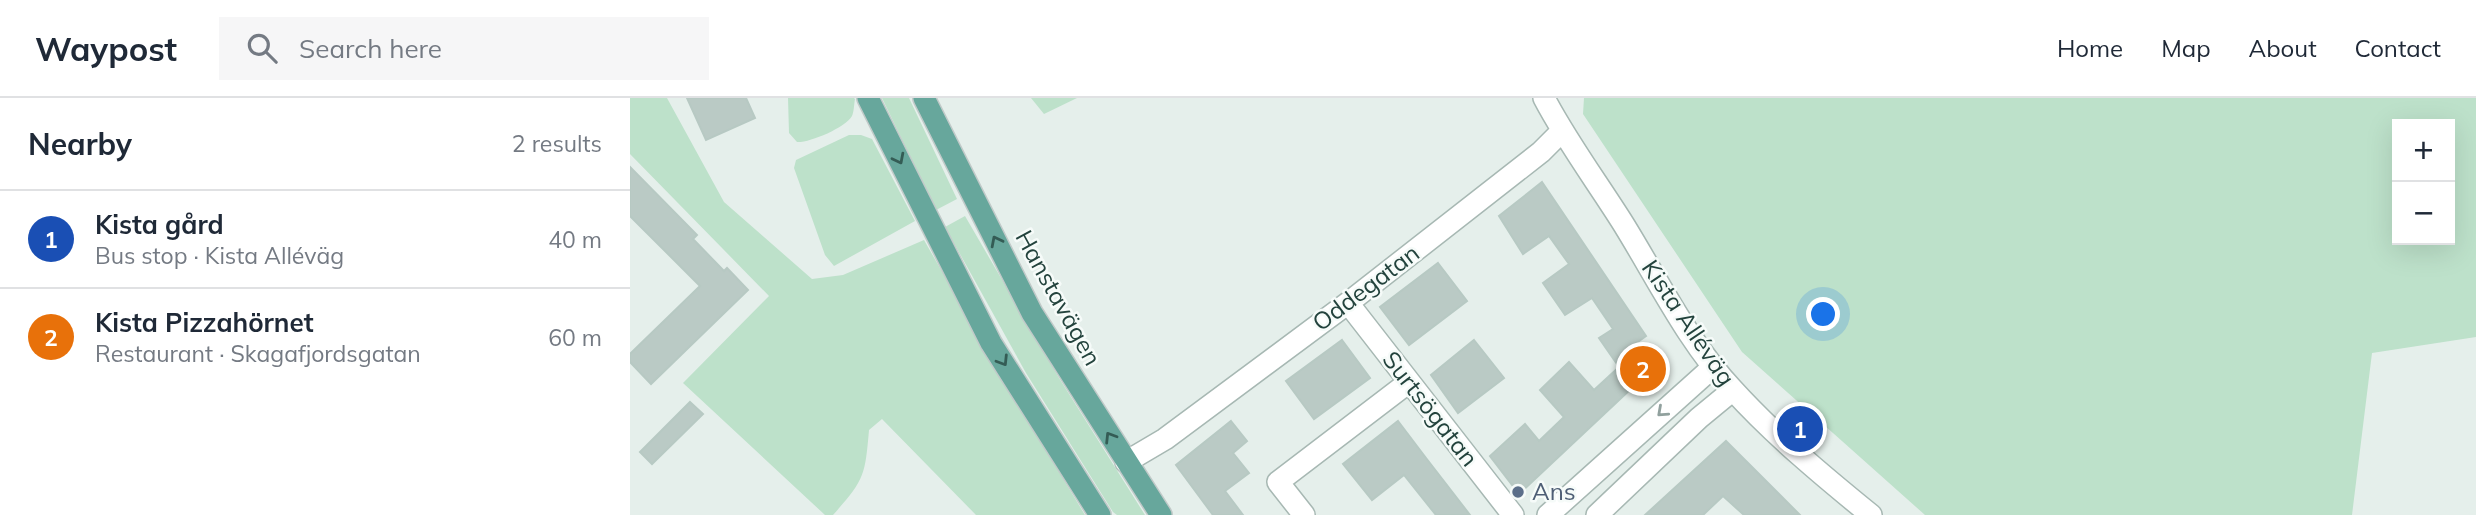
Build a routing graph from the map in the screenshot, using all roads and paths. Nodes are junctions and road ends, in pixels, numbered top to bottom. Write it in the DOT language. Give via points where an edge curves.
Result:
graph roads {
  1 [pos="868,98"];
  2 [pos="923,98"];
  3 [pos="1545,98"];
  4 [pos="1562,131"];
  5 [pos="1348,303"];
  6 [pos="1713,367"];
  7 [pos="1409,382"];
  8 [pos="1733,390"];
  9 [pos="1126,463"];
  10 [pos="1100,515"];
  11 [pos="1161,515"];
  12 [pos="1304,515"];
  13 [pos="1513,515"];
  14 [pos="1548,515"];
  15 [pos="1597,515"];
  16 [pos="1871,515"];
  1 -- 10 [label="main road, one-way" via="992,343"];
  9 -- 2 [label="main road, Hanstavägen, one-way" via="1032,313"];
  3 -- 4 [label="street, Kista Alléväg"];
  4 -- 5 [label="street, Oddegatan"];
  4 -- 6 [label="street, Kista Alléväg"];
  5 -- 7 [label="street, Surtsögatan"];
  5 -- 9 [label="street, Oddegatan"];
  6 -- 8 [label="street, Kista Alléväg"];
  6 -- 14 [label="street, one-way"];
  7 -- 12 [label="street" via="1278,482"];
  7 -- 13 [label="street, Surtsögatan"];
  8 -- 15 [label="street"];
  8 -- 16 [label="street, Kista Alléväg" via="1810,465"];
  9 -- 11 [label="main road, Hanstavägen"];
}
